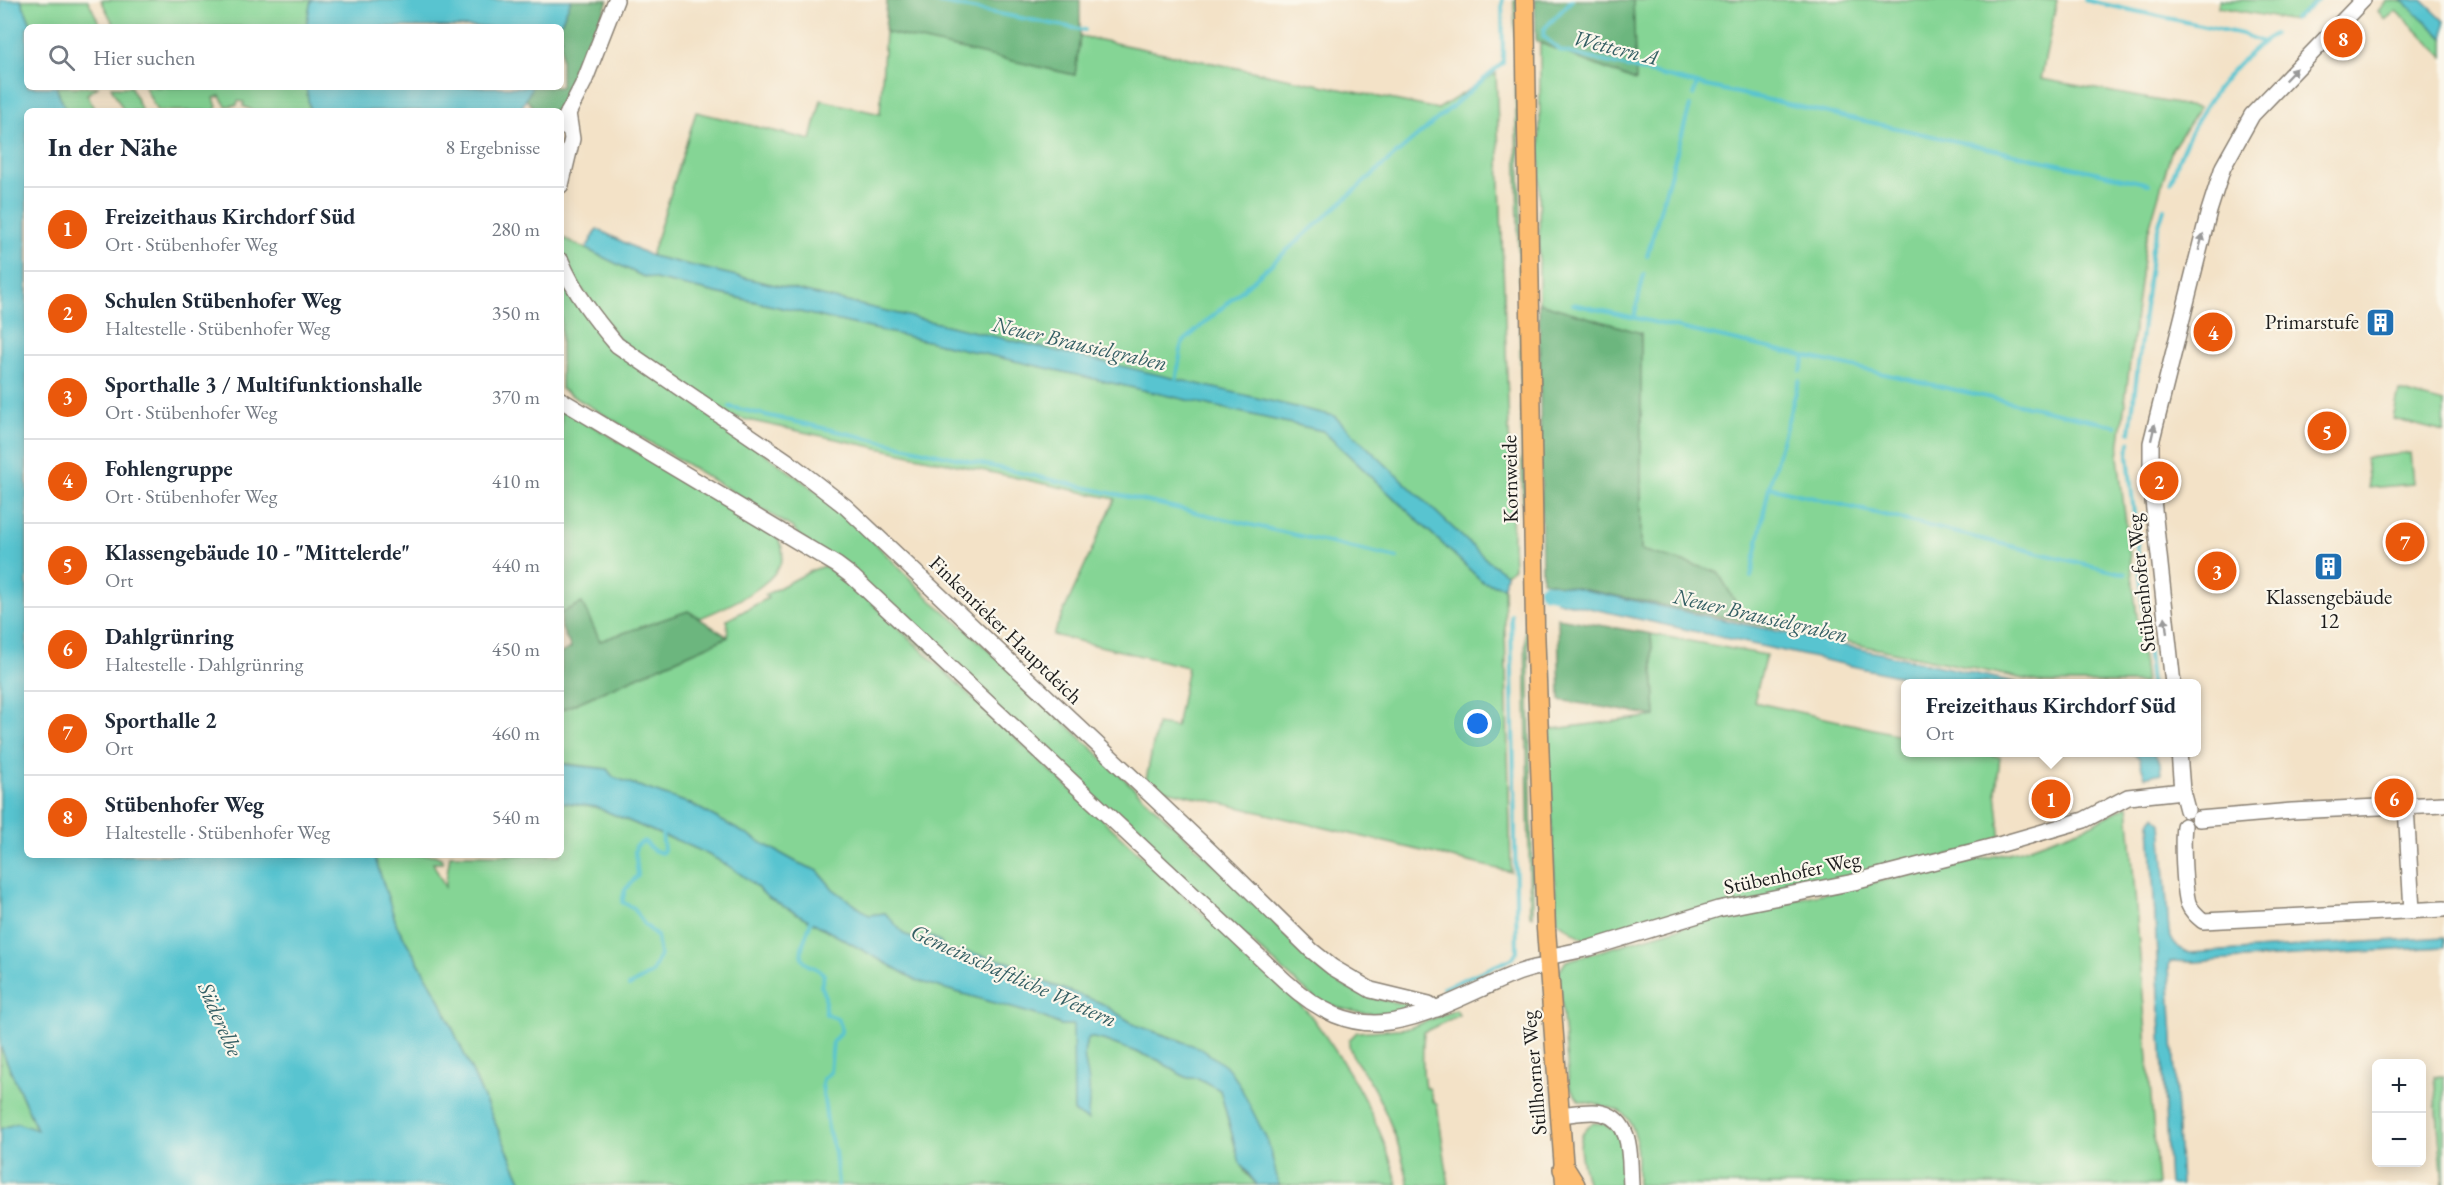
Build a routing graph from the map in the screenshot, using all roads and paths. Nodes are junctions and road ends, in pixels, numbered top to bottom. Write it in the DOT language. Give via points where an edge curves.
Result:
graph roads {
  1 [pos="616,0"];
  2 [pos="1525,0"];
  3 [pos="2361,2"];
  4 [pos="565,120"];
  5 [pos="564,172"];
  6 [pos="564,267"];
  7 [pos="564,402"];
  8 [pos="2172,679"];
  9 [pos="2179,757"];
  10 [pos="2182,791"];
  11 [pos="2444,804"];
  12 [pos="2406,806"];
  13 [pos="2193,815"];
  14 [pos="2444,909"];
  15 [pos="2412,910"];
  16 [pos="1548,961"];
  17 [pos="1437,1009"];
  18 [pos="1560,1115"];
  19 [pos="1568,1180"];
  20 [pos="1631,1185"];
  1 -- 4 [label="street"];
  2 -- 16 [label="main road, Kornweide" via="1535,614"];
  8 -- 3 [label="street, Stübenhofer Weg, one-way" via="2151,482 2151,443 2209,211 2223,167 2252,115"];
  4 -- 5 [label="street" via="572,139"];
  6 -- 17 [label="street, Finkenrieker Hauptdeich" via="595,320 617,345 787,461 846,507 1311,950 1371,990"];
  7 -- 17 [label="street" via="853,577 1306,1000 1339,1018 1370,1023 1409,1019"];
  9 -- 10 [label="street"];
  10 -- 13 [label="street"];
  10 -- 16 [label="street, Stübenhofer Weg" via="2128,797 2084,820 2002,844 1854,882 1718,909"];
  11 -- 12 [label="street"];
  12 -- 13 [label="street"];
  12 -- 15 [label="street"];
  13 -- 15 [label="street" via="2194,827 2184,826 2183,839 2188,903 2203,921"];
  14 -- 15 [label="street"];
  16 -- 17 [label="street"];
  16 -- 18 [label="main road, Stillhorner Weg"];
  18 -- 19 [label="main road, Stillhorner Weg"];
  18 -- 20 [label="street" via="1601,1112 1614,1119 1628,1138"];
}
